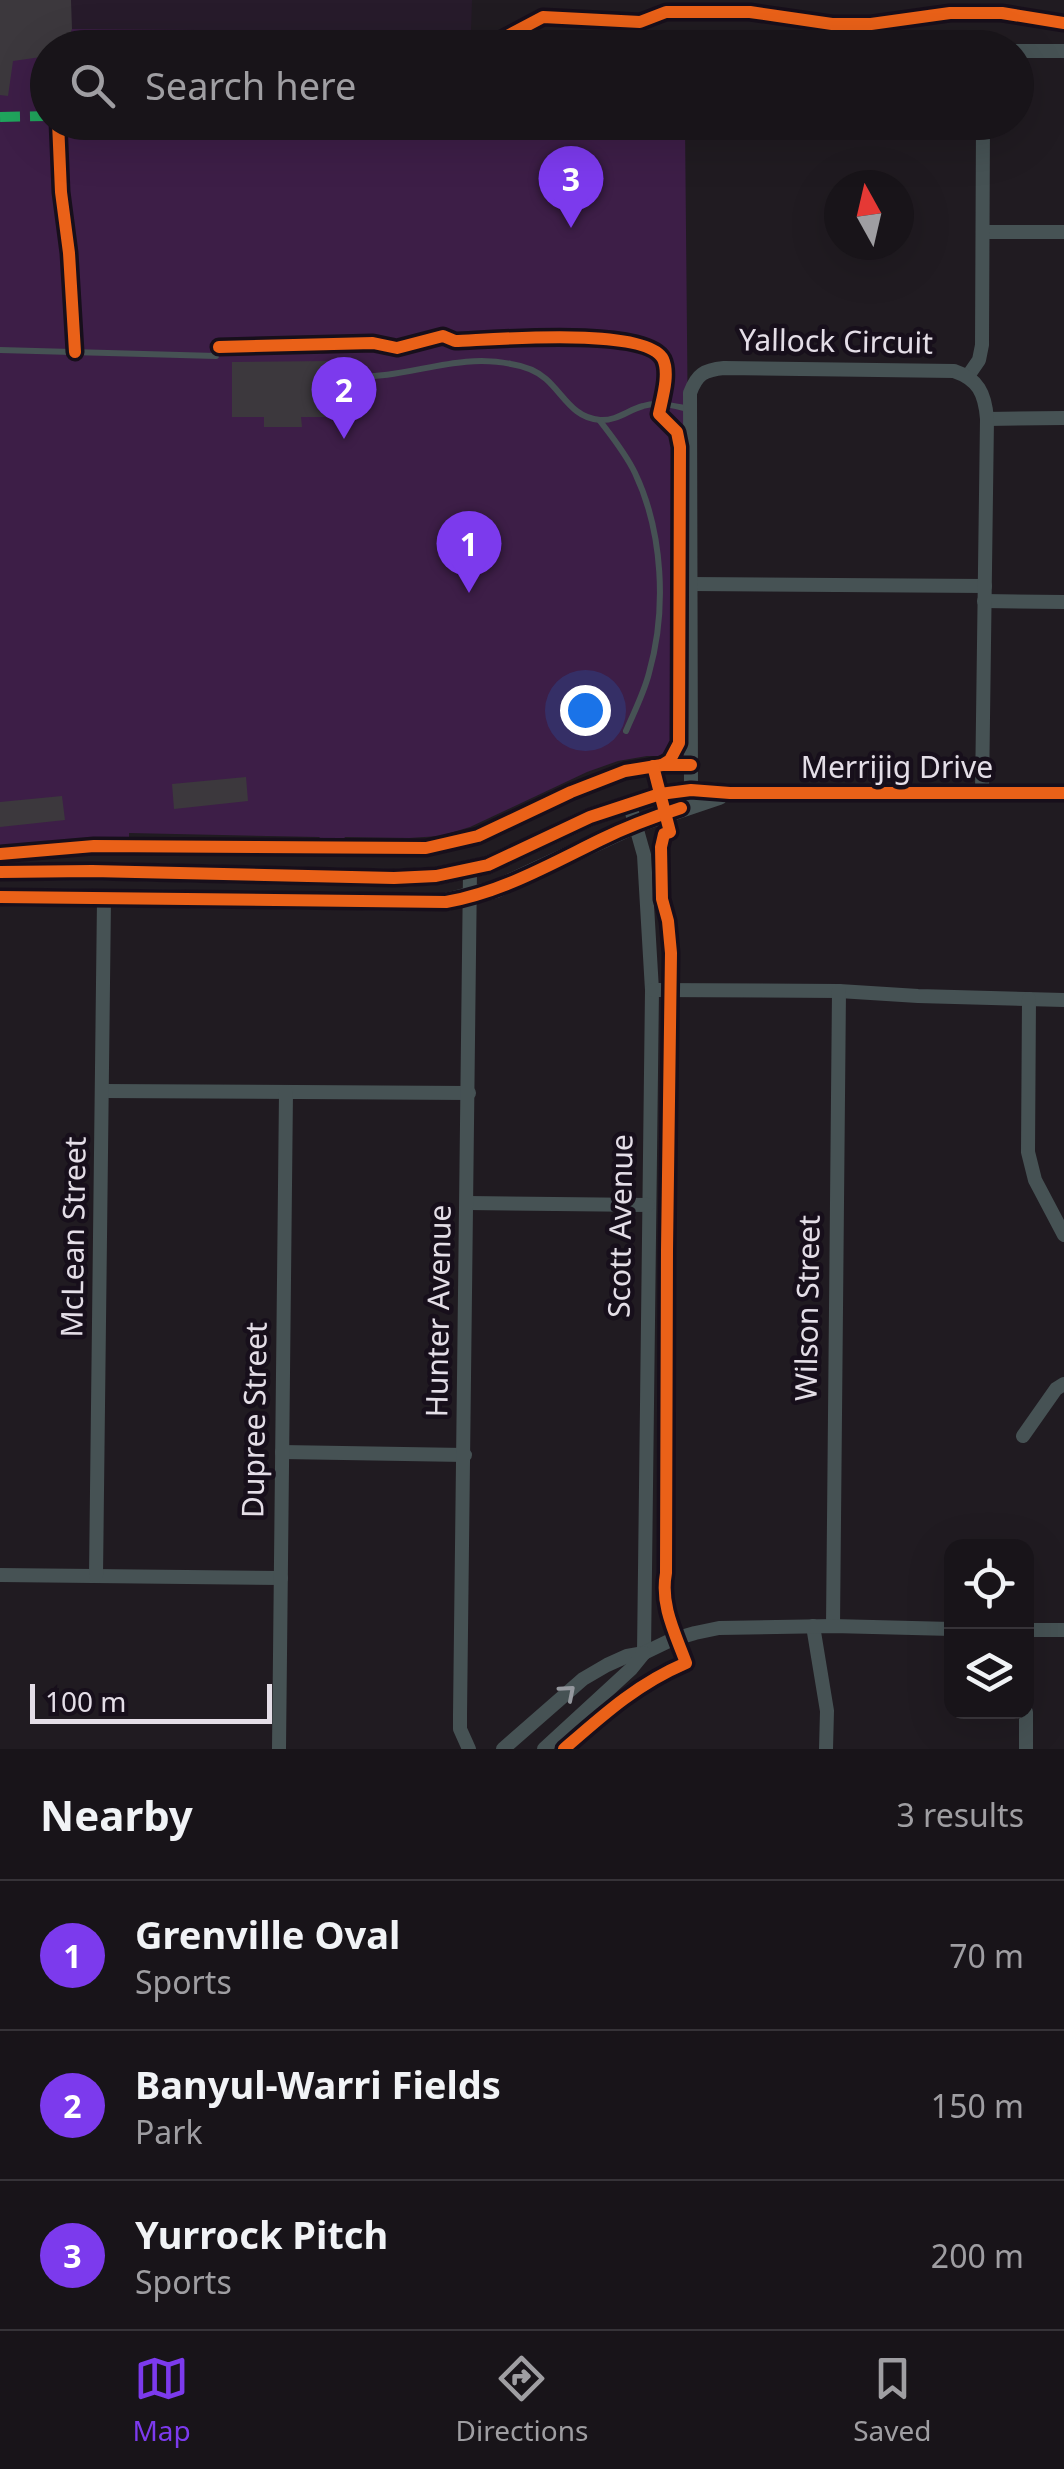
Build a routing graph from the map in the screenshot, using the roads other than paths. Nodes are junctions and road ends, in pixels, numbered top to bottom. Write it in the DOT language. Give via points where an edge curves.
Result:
graph roads {
  1 [pos="1064,50"];
  2 [pos="1034,51"];
  3 [pos="983,140"];
  4 [pos="983,232"];
  5 [pos="1064,232"];
  6 [pos="0,350"];
  7 [pos="216,356"];
  8 [pos="351,376"];
  9 [pos="968,376"];
  10 [pos="690,409"];
  11 [pos="1064,418"];
  12 [pos="987,419"];
  13 [pos="599,420"];
  14 [pos="691,584"];
  15 [pos="985,593"];
  16 [pos="1064,602"];
  17 [pos="626,731"];
  18 [pos="691,790"];
  19 [pos="730,792"];
  20 [pos="982,793"];
  21 [pos="1064,793"];
  22 [pos="629,802"];
  23 [pos="636,824"];
  24 [pos="470,870"];
  25 [pos="0,872"];
  26 [pos="0,897"];
  27 [pos="470,898"];
  28 [pos="104,899"];
  29 [pos="652,990"];
  30 [pos="839,991"];
  31 [pos="1029,999"];
  32 [pos="1064,1000"];
  33 [pos="103,1091"];
  34 [pos="286,1092"];
  35 [pos="469,1094"];
  36 [pos="467,1204"];
  37 [pos="648,1205"];
  38 [pos="1064,1235"];
  39 [pos="1064,1384"];
  40 [pos="1023,1436"];
  41 [pos="282,1452"];
  42 [pos="464,1455"];
  43 [pos="0,1575"];
  44 [pos="96,1576"];
  45 [pos="281,1578"];
  46 [pos="813,1626"];
  47 [pos="833,1626"];
  48 [pos="944,1628"];
  49 [pos="1034,1630"];
  50 [pos="1064,1630"];
  51 [pos="644,1654"];
  52 [pos="1026,1719"];
  53 [pos="279,1749"];
  54 [pos="469,1749"];
  55 [pos="503,1749"];
  56 [pos="544,1749"];
  57 [pos="826,1749"];
  58 [pos="1026,1749"];
  1 -- 2 [label="street"];
  3 -- 4 [label="street"];
  4 -- 5 [label="street"];
  4 -- 9 [label="street" via="982,345"];
  6 -- 7 [label="lane"];
  8 -- 13 [label="lane" via="390,376 461,361 512,364 545,378 582,416"];
  9 -- 10 [label="street, Yallock Circuit" via="708,370 696,377"];
  9 -- 12 [label="street, Yallock Circuit" via="982,389"];
  10 -- 13 [label="lane" via="649,404"];
  10 -- 14 [label="street, Yallock Circuit"];
  11 -- 12 [label="street"];
  12 -- 15 [label="street, Yallock Circuit"];
  13 -- 17 [label="lane" via="644,496 658,569 650,670"];
  14 -- 15 [label="street"];
  14 -- 18 [label="street, Yallock Circuit"];
  15 -- 16 [label="street"];
  15 -- 20 [label="street, Yallock Circuit"];
  18 -- 19 [label="street, Merrijig Drive"];
  18 -- 22 [label="street, Merrijig Drive"];
  19 -- 20 [label="street, Merrijig Drive"];
  19 -- 23 [label="street, Merrijig Drive"];
  20 -- 21 [label="street, Merrijig Drive"];
  22 -- 23 [label="street, Scott Avenue"];
  22 -- 24 [label="street, Merrijig Drive"];
  23 -- 27 [label="street, Merrijig Drive"];
  23 -- 29 [label="street, Scott Avenue"];
  24 -- 25 [label="street, Merrijig Drive" via="394,878"];
  24 -- 27 [label="street, Hunter Avenue"];
  26 -- 28 [label="street, Merrijig Drive"];
  27 -- 28 [label="street, Merrijig Drive"];
  27 -- 35 [label="street, Hunter Avenue"];
  28 -- 33 [label="street, McLean Street"];
  29 -- 30 [label="street"];
  29 -- 37 [label="street, Scott Avenue"];
  30 -- 31 [label="street"];
  30 -- 47 [label="street, Wilson Street"];
  31 -- 32 [label="street"];
  31 -- 38 [label="street" via="1028,1152"];
  33 -- 34 [label="street"];
  33 -- 44 [label="street, McLean Street"];
  34 -- 35 [label="street"];
  34 -- 41 [label="street, Dupree Street"];
  35 -- 36 [label="street, Hunter Avenue"];
  36 -- 37 [label="street"];
  36 -- 42 [label="street, Hunter Avenue"];
  37 -- 51 [label="street, Scott Avenue"];
  39 -- 40 [label="street"];
  41 -- 42 [label="street"];
  41 -- 45 [label="street, Dupree Street"];
  42 -- 54 [label="street, Hunter Avenue" via="460,1729"];
  43 -- 44 [label="street"];
  44 -- 45 [label="street"];
  45 -- 53 [label="street, Dupree Street"];
  46 -- 47 [label="street"];
  46 -- 51 [label="street" via="719,1628"];
  46 -- 57 [label="street"];
  47 -- 48 [label="street"];
  49 -- 50 [label="street"];
  55 -- 51 [label="street, one-way" via="584,1679"];
  51 -- 56 [label="street"];
  52 -- 58 [label="street"];
}
